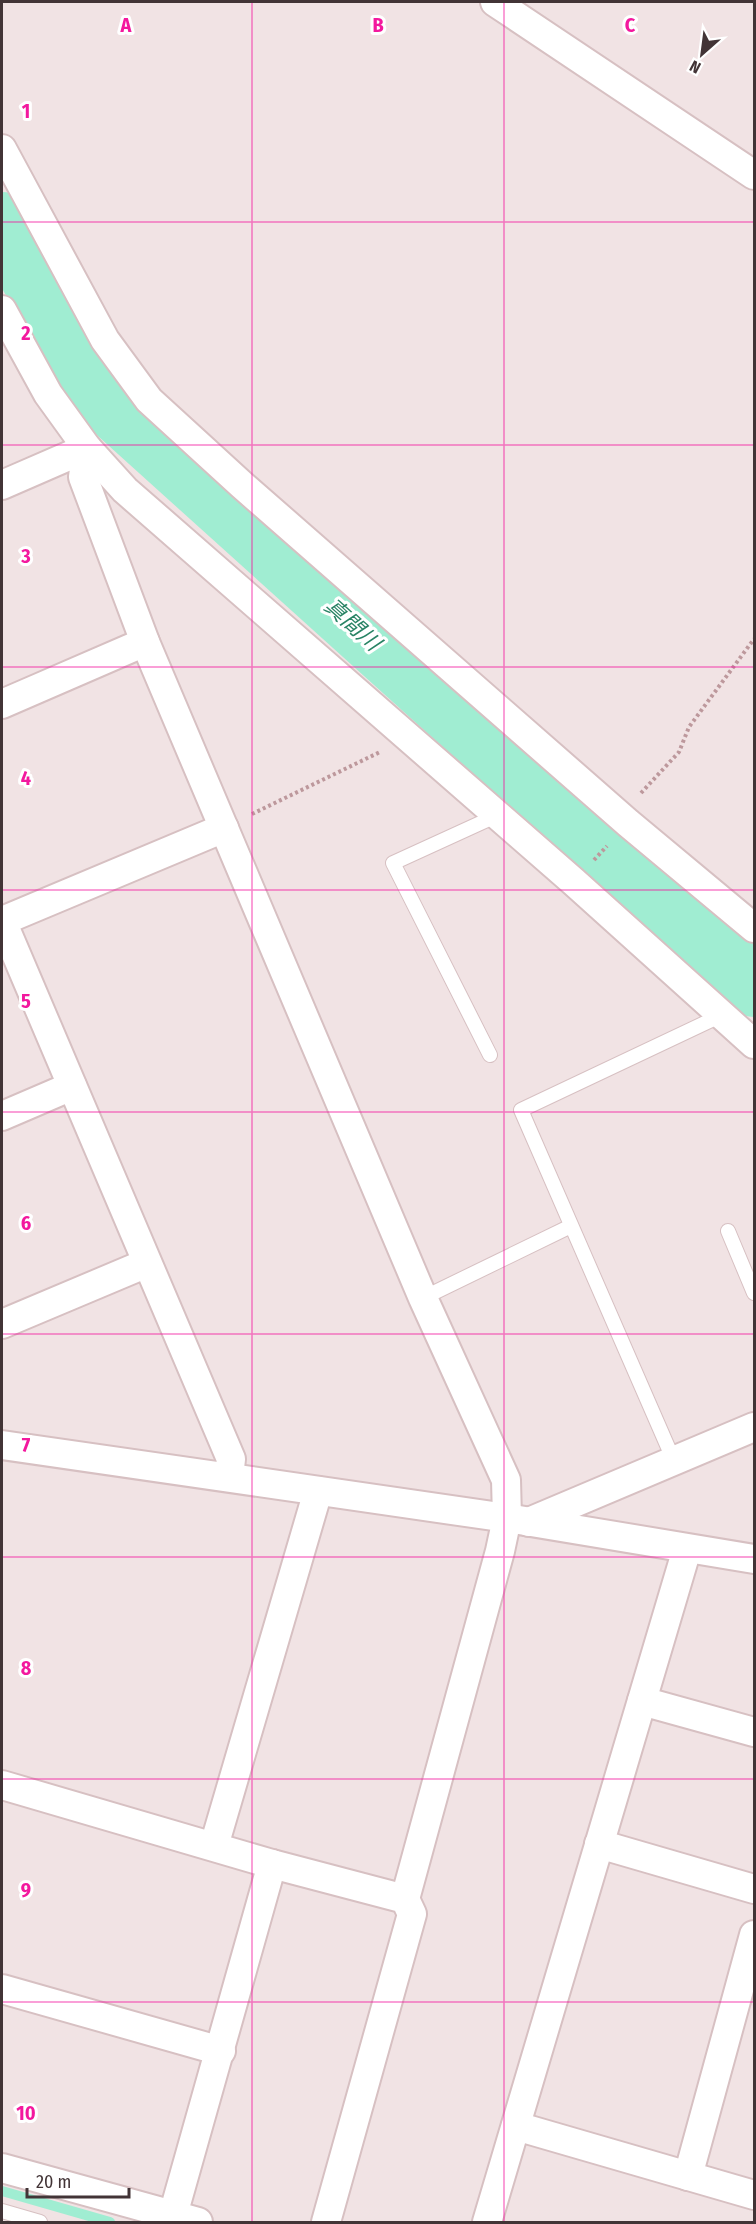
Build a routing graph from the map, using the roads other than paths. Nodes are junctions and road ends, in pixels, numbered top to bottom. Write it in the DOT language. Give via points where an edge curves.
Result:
graph roads {
  1 [pos="495,2"];
  2 [pos="2,149"];
  3 [pos="753,170"];
  4 [pos="2,310"];
  5 [pos="87,448"];
  6 [pos="2,485"];
  7 [pos="146,642"];
  8 [pos="2,704"];
  9 [pos="498,815"];
  10 [pos="224,828"];
  11 [pos="2,921"];
  12 [pos="754,928"];
  13 [pos="722,1015"];
  14 [pos="754,1044"];
  15 [pos="490,1055"];
  16 [pos="72,1086"];
  17 [pos="2,1116"];
  18 [pos="572,1226"];
  19 [pos="728,1231"];
  20 [pos="147,1263"];
  21 [pos="753,1287"];
  22 [pos="423,1298"];
  23 [pos="2,1324"];
  24 [pos="754,1427"];
  25 [pos="2,1445"];
  26 [pos="674,1461"];
  27 [pos="229,1476"];
  28 [pos="318,1491"];
  29 [pos="518,1520"];
  30 [pos="687,1549"];
  31 [pos="754,1559"];
  32 [pos="642,1701"];
  33 [pos="754,1732"];
  34 [pos="2,1785"];
  35 [pos="599,1844"];
  36 [pos="214,1846"];
  37 [pos="272,1864"];
  38 [pos="754,1889"];
  39 [pos="405,1899"];
  40 [pos="754,1935"];
  41 [pos="2,1989"];
  42 [pos="221,2051"];
  43 [pos="516,2126"];
  44 [pos="2,2168"];
  45 [pos="688,2176"];
  46 [pos="754,2195"];
  47 [pos="2,2211"];
  48 [pos="185,2219"];
  49 [pos="40,2223"];
  50 [pos="326,2223"];
  51 [pos="488,2223"];
  1 -- 3 [label="street"];
  2 -- 12 [label="street" via="105,340 149,400 628,823"];
  4 -- 5 [label="street" via="48,394"];
  5 -- 6 [label="street"];
  5 -- 7 [label="street" via="83,477"];
  5 -- 9 [label="street" via="125,490"];
  7 -- 8 [label="street"];
  7 -- 10 [label="street"];
  9 -- 13 [label="street"];
  9 -- 15 [label="lane" via="393,863"];
  10 -- 11 [label="street"];
  10 -- 22 [label="street"];
  11 -- 16 [label="street"];
  13 -- 14 [label="street"];
  13 -- 18 [label="lane" via="520,1110"];
  16 -- 17 [label="street"];
  16 -- 20 [label="street"];
  18 -- 22 [label="lane"];
  18 -- 26 [label="lane"];
  19 -- 21 [label="lane"];
  20 -- 23 [label="street"];
  20 -- 27 [label="street" via="231,1459"];
  22 -- 29 [label="street" via="506,1480"];
  24 -- 26 [label="street"];
  25 -- 27 [label="street"];
  26 -- 29 [label="street"];
  27 -- 28 [label="street"];
  28 -- 29 [label="street"];
  28 -- 36 [label="street"];
  29 -- 30 [label="street"];
  29 -- 39 [label="street" via="497,1562"];
  30 -- 31 [label="street"];
  30 -- 32 [label="street"];
  32 -- 33 [label="street"];
  32 -- 35 [label="street"];
  34 -- 36 [label="street"];
  35 -- 38 [label="street"];
  35 -- 43 [label="street"];
  36 -- 37 [label="street"];
  37 -- 39 [label="street"];
  37 -- 42 [label="street"];
  39 -- 50 [label="street" via="412,1914"];
  40 -- 45 [label="street"];
  41 -- 42 [label="street"];
  42 -- 48 [label="street"];
  43 -- 45 [label="street"];
  43 -- 51 [label="street"];
  44 -- 48 [label="street"];
  45 -- 46 [label="street"];
  47 -- 49 [label="lane"];
}
